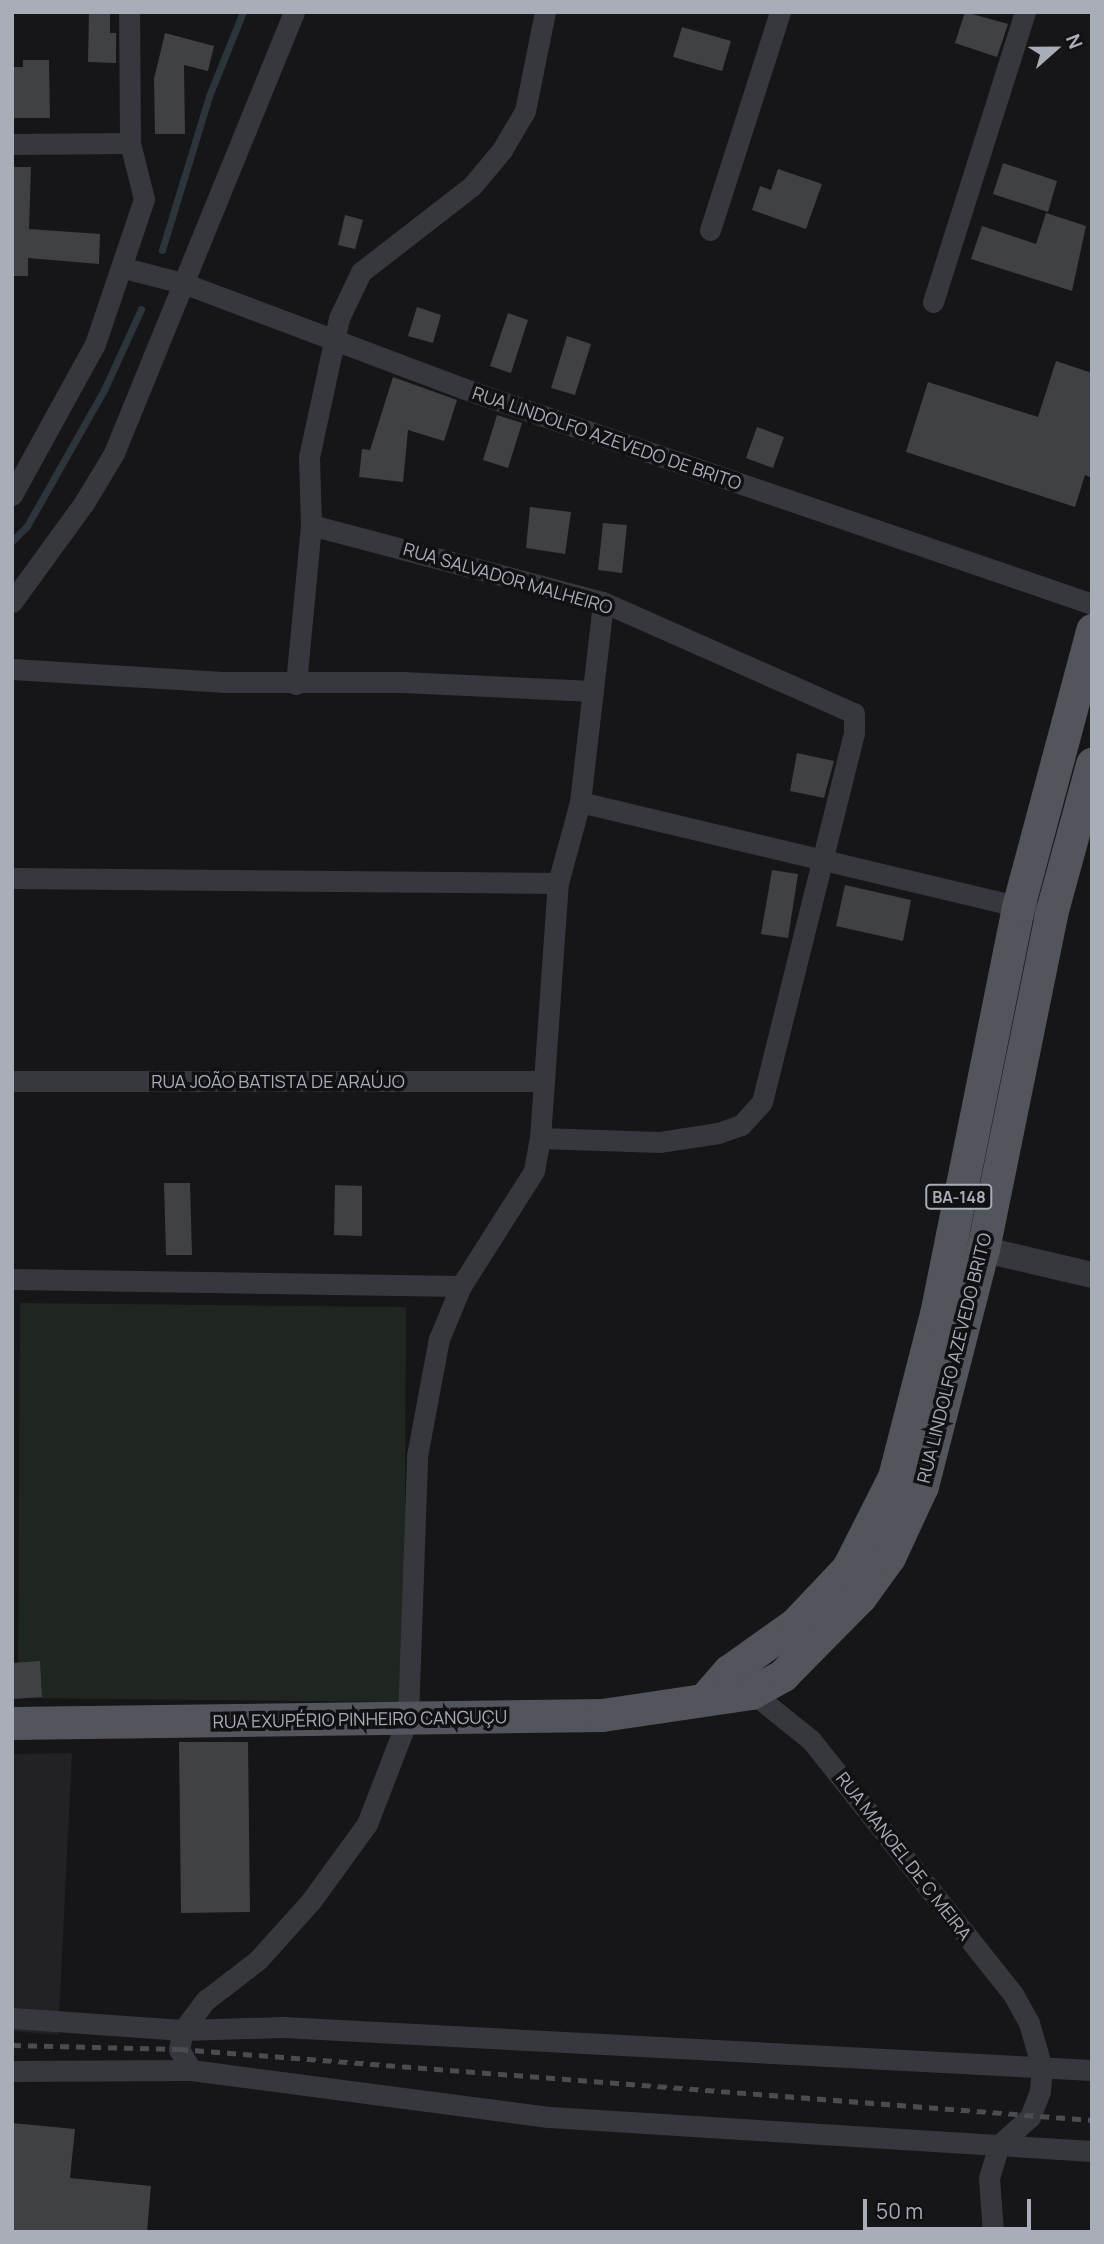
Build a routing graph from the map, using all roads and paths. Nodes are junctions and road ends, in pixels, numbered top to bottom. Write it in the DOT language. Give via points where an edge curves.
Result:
graph roads {
  1 [pos="130,12"];
  2 [pos="294,12"];
  3 [pos="545,12"];
  4 [pos="780,12"];
  5 [pos="1026,12"];
  6 [pos="130,143"];
  7 [pos="12,144"];
  8 [pos="710,230"];
  9 [pos="124,268"];
  10 [pos="183,283"];
  11 [pos="933,302"];
  12 [pos="332,337"];
  13 [pos="12,495"];
  14 [pos="312,525"];
  15 [pos="12,602"];
  16 [pos="603,602"];
  17 [pos="1092,604"];
  18 [pos="1092,630"];
  19 [pos="12,669"];
  20 [pos="296,684"];
  21 [pos="593,691"];
  22 [pos="1092,764"];
  23 [pos="580,802"];
  24 [pos="1084,820"];
  25 [pos="819,861"];
  26 [pos="12,878"];
  27 [pos="558,883"];
  28 [pos="1018,906"];
  29 [pos="1051,914"];
  30 [pos="12,1081"];
  31 [pos="544,1081"];
  32 [pos="540,1138"];
  33 [pos="950,1242"];
  34 [pos="983,1249"];
  35 [pos="1092,1275"];
  36 [pos="12,1279"];
  37 [pos="461,1286"];
  38 [pos="740,1682"];
  39 [pos="706,1697"];
  40 [pos="408,1718"];
  41 [pos="12,1723"];
  42 [pos="12,2018"];
  43 [pos="183,2030"];
  44 [pos="1042,2068"];
  45 [pos="191,2070"];
  46 [pos="1092,2070"];
  47 [pos="12,2071"];
  48 [pos="999,2145"];
  49 [pos="1092,2151"];
  50 [pos="993,2232"];
  1 -- 6 [label="street"];
  2 -- 10 [label="street"];
  3 -- 12 [label="street" via="525,111 502,150 472,186 361,272"];
  4 -- 8 [label="street"];
  5 -- 11 [label="street"];
  6 -- 7 [label="street"];
  6 -- 9 [label="street" via="144,199"];
  9 -- 10 [label="street, RUA LINDOLFO AZEVEDO DE BRITO"];
  9 -- 13 [label="street" via="95,344"];
  10 -- 12 [label="street, RUA LINDOLFO AZEVEDO DE BRITO"];
  10 -- 15 [label="street" via="114,453"];
  12 -- 14 [label="street" via="309,457"];
  12 -- 17 [label="street, RUA LINDOLFO AZEVEDO DE BRITO" via="462,388"];
  14 -- 16 [label="street, RUA SALVADOR MALHEIRO"];
  14 -- 20 [label="street"];
  16 -- 21 [label="street"];
  16 -- 25 [label="street, RUA SALVADOR MALHEIRO" via="854,713 854,733"];
  18 -- 28 [label="main road, RUA LINDOLFO AZEVEDO BRITO / BA-148"];
  19 -- 20 [label="street"];
  20 -- 21 [label="street" via="402,682"];
  21 -- 23 [label="street"];
  22 -- 24 [label="main road, RUA LINDOLFO AZEVEDO BRITO / BA-148"];
  23 -- 25 [label="street"];
  23 -- 27 [label="street"];
  24 -- 29 [label="main road, RUA LINDOLFO AZEVEDO BRITO / BA-148"];
  25 -- 28 [label="street"];
  25 -- 32 [label="street" via="762,1102 741,1125 659,1142"];
  26 -- 27 [label="street"];
  27 -- 31 [label="street"];
  28 -- 29 [label="street"];
  28 -- 33 [label="main road, RUA LINDOLFO AZEVEDO BRITO / BA-148"];
  29 -- 34 [label="main road, RUA LINDOLFO AZEVEDO BRITO / BA-148"];
  30 -- 31 [label="street, RUA JOÃO BATISTA DE ARAÚJO"];
  31 -- 32 [label="street"];
  32 -- 37 [label="street" via="534,1171"];
  33 -- 34 [label="street"];
  33 -- 38 [label="main road, RUA LINDOLFO AZEVEDO BRITO / BA-148" via="894,1477 854,1557"];
  34 -- 35 [label="street"];
  34 -- 38 [label="main road, RUA LINDOLFO AZEVEDO BRITO / BA-148" via="922,1486 888,1557 860,1597 783,1675"];
  36 -- 37 [label="street"];
  37 -- 40 [label="street" via="439,1339 417,1455"];
  38 -- 39 [label="main road, RUA LINDOLFO AZEVEDO BRITO / BA-148"];
  38 -- 44 [label="street, RUA MANOEL DE C MEIRA" via="811,1740 1013,1994 1030,2023"];
  39 -- 40 [label="main road, RUA EXUPÉRIO PINHEIRO CANGUÇU" via="602,1714"];
  40 -- 41 [label="main road, RUA EXUPÉRIO PINHEIRO CANGUÇU"];
  40 -- 43 [label="street" via="367,1825 258,1960 206,2000"];
  42 -- 43 [label="street"];
  43 -- 44 [label="street" via="283,2027"];
  43 -- 45 [label="street" via="179,2049"];
  44 -- 46 [label="street"];
  44 -- 48 [label="street" via="1030,2117"];
  45 -- 47 [label="street"];
  45 -- 48 [label="street" via="550,2117"];
  48 -- 49 [label="street"];
  48 -- 50 [label="street" via="989,2178"];
}
